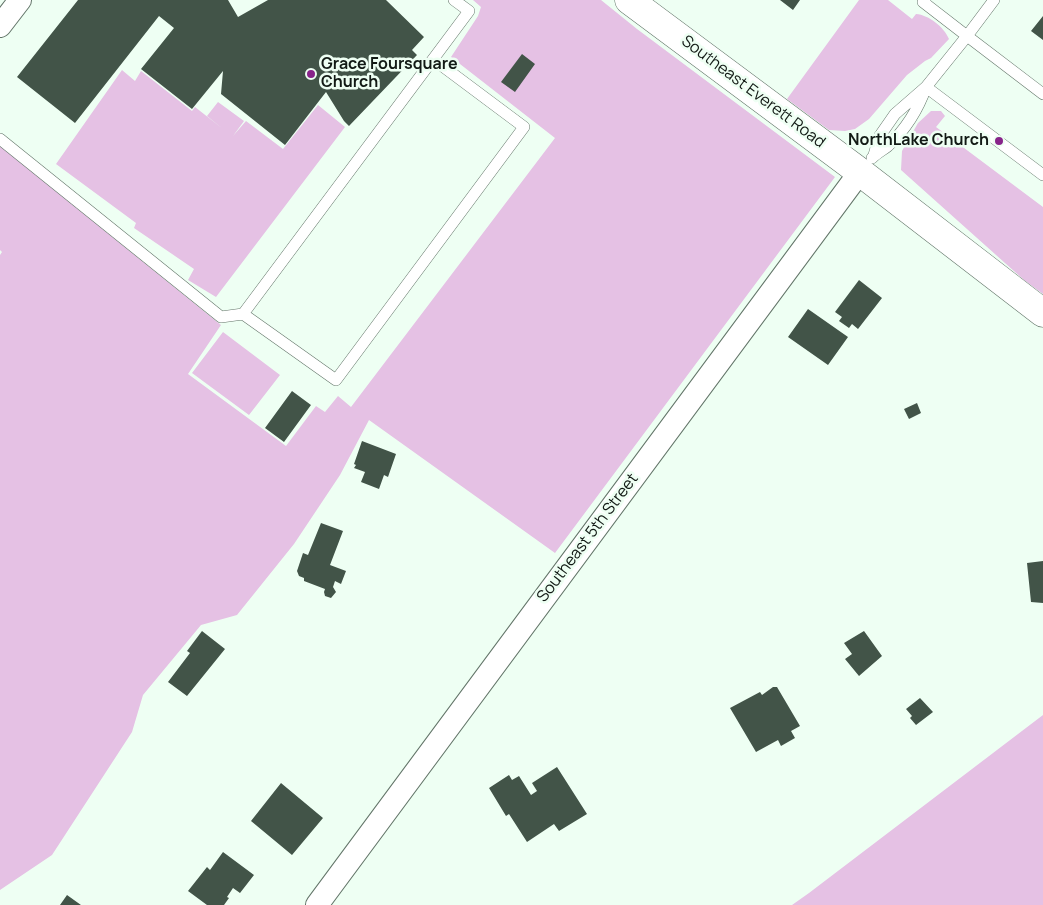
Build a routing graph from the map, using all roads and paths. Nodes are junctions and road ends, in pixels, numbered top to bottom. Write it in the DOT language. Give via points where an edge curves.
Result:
graph roads {
  1 [pos="20,0"];
  2 [pos="454,0"];
  3 [pos="629,0"];
  4 [pos="925,0"];
  5 [pos="994,0"];
  6 [pos="0,26"];
  7 [pos="967,36"];
  8 [pos="433,59"];
  9 [pos="926,87"];
  10 [pos="1043,94"];
  11 [pos="0,140"];
  12 [pos="867,164"];
  13 [pos="1043,175"];
  14 [pos="1043,313"];
  15 [pos="243,314"];
  16 [pos="318,905"];
  1 -- 6 [label="street"];
  2 -- 8 [label="lane" via="469,11"];
  3 -- 12 [label="main road, Southeast Everett Road"];
  4 -- 7 [label="lane" via="923,2"];
  5 -- 7 [label="lane"];
  7 -- 9 [label="lane"];
  7 -- 10 [label="lane"];
  8 -- 15 [label="lane"];
  8 -- 15 [label="lane" via="524,128 336,380"];
  9 -- 12 [label="lane" via="911,118"];
  9 -- 13 [label="lane"];
  11 -- 15 [label="lane" via="221,317"];
  12 -- 14 [label="main road, Southeast Everett Road"];
  12 -- 16 [label="street, Southeast 5th Street"];
}
